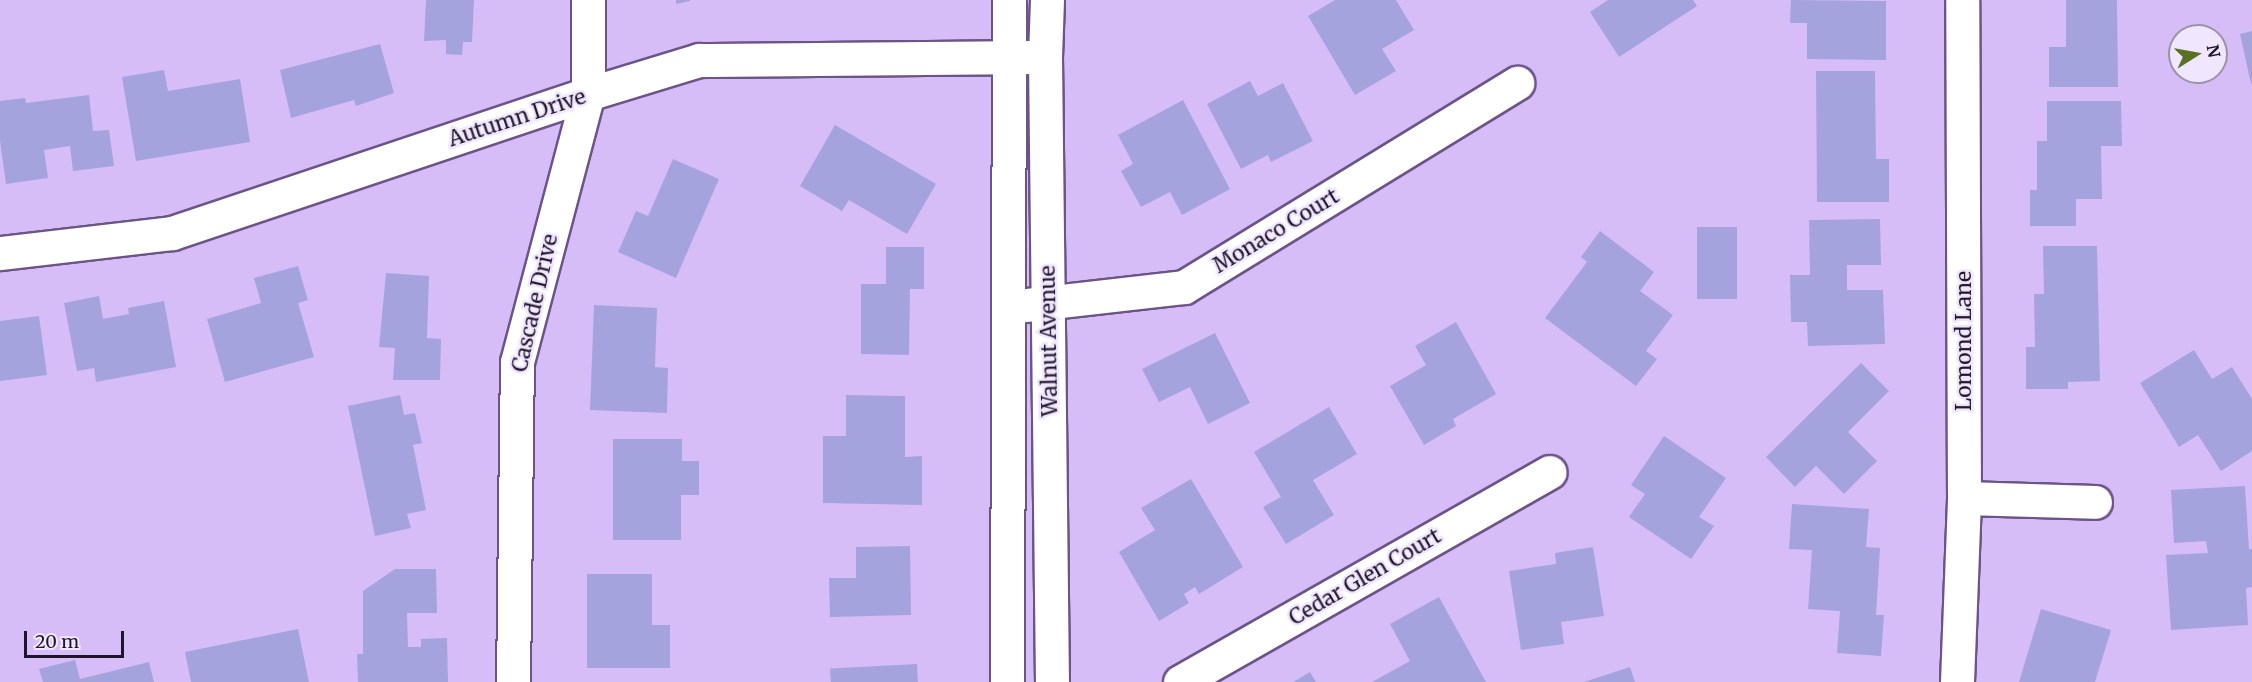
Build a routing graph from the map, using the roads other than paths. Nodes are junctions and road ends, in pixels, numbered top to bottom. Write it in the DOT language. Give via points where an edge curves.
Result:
graph roads {
  1 [pos="588,0"];
  2 [pos="1009,0"];
  3 [pos="1047,0"];
  4 [pos="1962,0"];
  5 [pos="1007,57"];
  6 [pos="1044,57"];
  7 [pos="1517,83"];
  8 [pos="588,94"];
  9 [pos="0,253"];
  10 [pos="1048,304"];
  11 [pos="1010,305"];
  12 [pos="1550,471"];
  13 [pos="1964,498"];
  14 [pos="2095,502"];
  15 [pos="513,682"];
  16 [pos="1007,682"];
  17 [pos="1052,682"];
  18 [pos="1180,682"];
  19 [pos="1957,682"];
  1 -- 8 [label="street, Cascade Drive"];
  2 -- 5 [label="street, Walnut Avenue"];
  3 -- 6 [label="street, Walnut Avenue"];
  4 -- 13 [label="street, Lomond Lane"];
  5 -- 6 [label="street, Autumn Drive"];
  5 -- 8 [label="street, Autumn Drive" via="699,60"];
  5 -- 11 [label="street, Walnut Avenue"];
  6 -- 10 [label="street, Walnut Avenue"];
  7 -- 10 [label="street, Monaco Court" via="1184,287"];
  8 -- 9 [label="street, Autumn Drive" via="172,233"];
  8 -- 15 [label="street, Cascade Drive" via="517,362"];
  10 -- 11 [label="street, Monaco Court"];
  10 -- 17 [label="street, Walnut Avenue"];
  11 -- 16 [label="street, Walnut Avenue"];
  12 -- 18 [label="street, Cedar Glen Court"];
  13 -- 14 [label="street"];
  13 -- 19 [label="street, Lomond Lane"];
}
